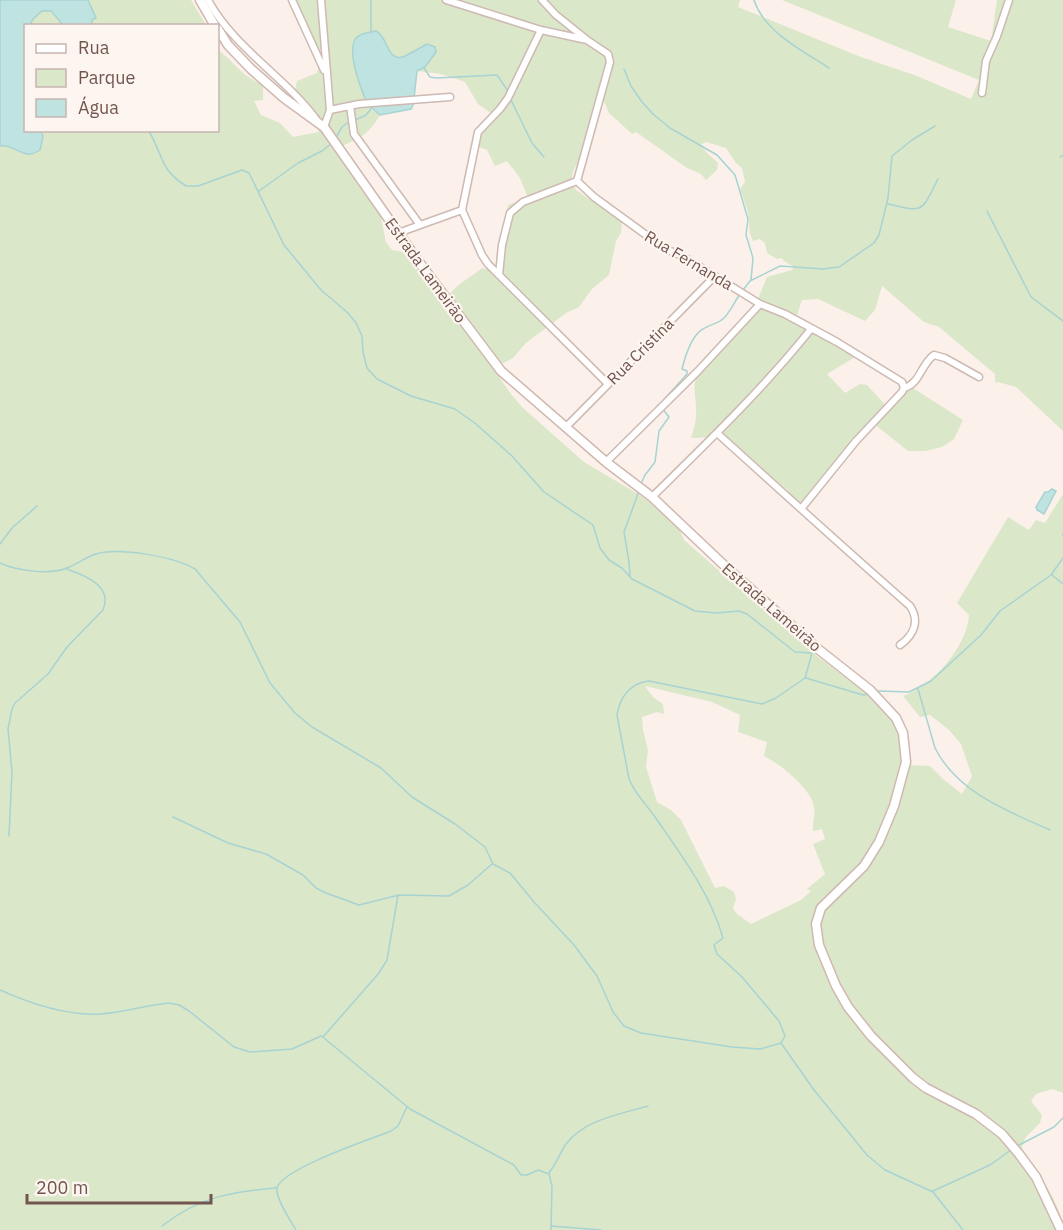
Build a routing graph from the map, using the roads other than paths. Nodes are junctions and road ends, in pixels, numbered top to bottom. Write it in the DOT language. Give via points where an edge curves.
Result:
graph roads {
  1 [pos="200,0"];
  2 [pos="208,0"];
  3 [pos="292,0"];
  4 [pos="321,0"];
  5 [pos="446,0"];
  6 [pos="542,0"];
  7 [pos="1009,0"];
  8 [pos="214,24"];
  9 [pos="542,30"];
  10 [pos="219,32"];
  11 [pos="587,40"];
  12 [pos="326,73"];
  13 [pos="982,93"];
  14 [pos="450,97"];
  15 [pos="350,106"];
  16 [pos="330,110"];
  17 [pos="321,125"];
  18 [pos="578,181"];
  19 [pos="462,210"];
  20 [pos="420,225"];
  21 [pos="398,233"];
  22 [pos="499,275"];
  23 [pos="715,276"];
  24 [pos="760,304"];
  25 [pos="811,329"];
  26 [pos="979,377"];
  27 [pos="608,384"];
  28 [pos="904,388"];
  29 [pos="566,427"];
  30 [pos="717,433"];
  31 [pos="606,462"];
  32 [pos="652,496"];
  33 [pos="801,509"];
  34 [pos="900,645"];
  35 [pos="1061,1230"];
  1 -- 8 [label="street, Estrada Lameirão"];
  2 -- 17 [label="street" via="225,27"];
  3 -- 12 [label="street"];
  4 -- 12 [label="street"];
  5 -- 9 [label="street"];
  6 -- 11 [label="street"];
  7 -- 13 [label="street" via="986,61"];
  9 -- 11 [label="street"];
  9 -- 19 [label="street" via="508,98 478,132"];
  10 -- 17 [label="street, Estrada Lameirão" via="251,69"];
  11 -- 18 [label="street" via="608,54 610,62"];
  12 -- 16 [label="street"];
  14 -- 15 [label="street"];
  15 -- 16 [label="street"];
  15 -- 20 [label="street" via="354,134"];
  16 -- 17 [label="street"];
  17 -- 21 [label="street, Estrada Lameirão"];
  18 -- 22 [label="street" via="523,202 510,213"];
  18 -- 23 [label="street, Rua Fernanda" via="664,248"];
  19 -- 20 [label="street"];
  19 -- 22 [label="street" via="482,255"];
  20 -- 21 [label="street"];
  21 -- 29 [label="street, Estrada Lameirão" via="501,371"];
  22 -- 27 [label="street"];
  23 -- 24 [label="street, Rua Fernanda"];
  23 -- 27 [label="street, Rua Cristina"];
  24 -- 25 [label="street, Rua Fernanda"];
  24 -- 31 [label="street"];
  25 -- 28 [label="street, Rua Fernanda" via="900,380"];
  25 -- 30 [label="street" via="783,365"];
  26 -- 28 [label="street" via="934,355 914,383"];
  27 -- 29 [label="street, Rua Cristina"];
  28 -- 33 [label="street"];
  29 -- 31 [label="street, Estrada Lameirão"];
  30 -- 32 [label="street"];
  30 -- 33 [label="street"];
  31 -- 32 [label="street, Estrada Lameirão"];
  32 -- 35 [label="street, Estrada Lameirão" via="818,649 870,690 896,718 903,733 906,762 894,806 864,866 821,908 816,924 819,945 836,986 871,1036 926,1088 976,1114 1002,1134 1036,1177"];
  33 -- 34 [label="street" via="910,606 915,625"];
}
